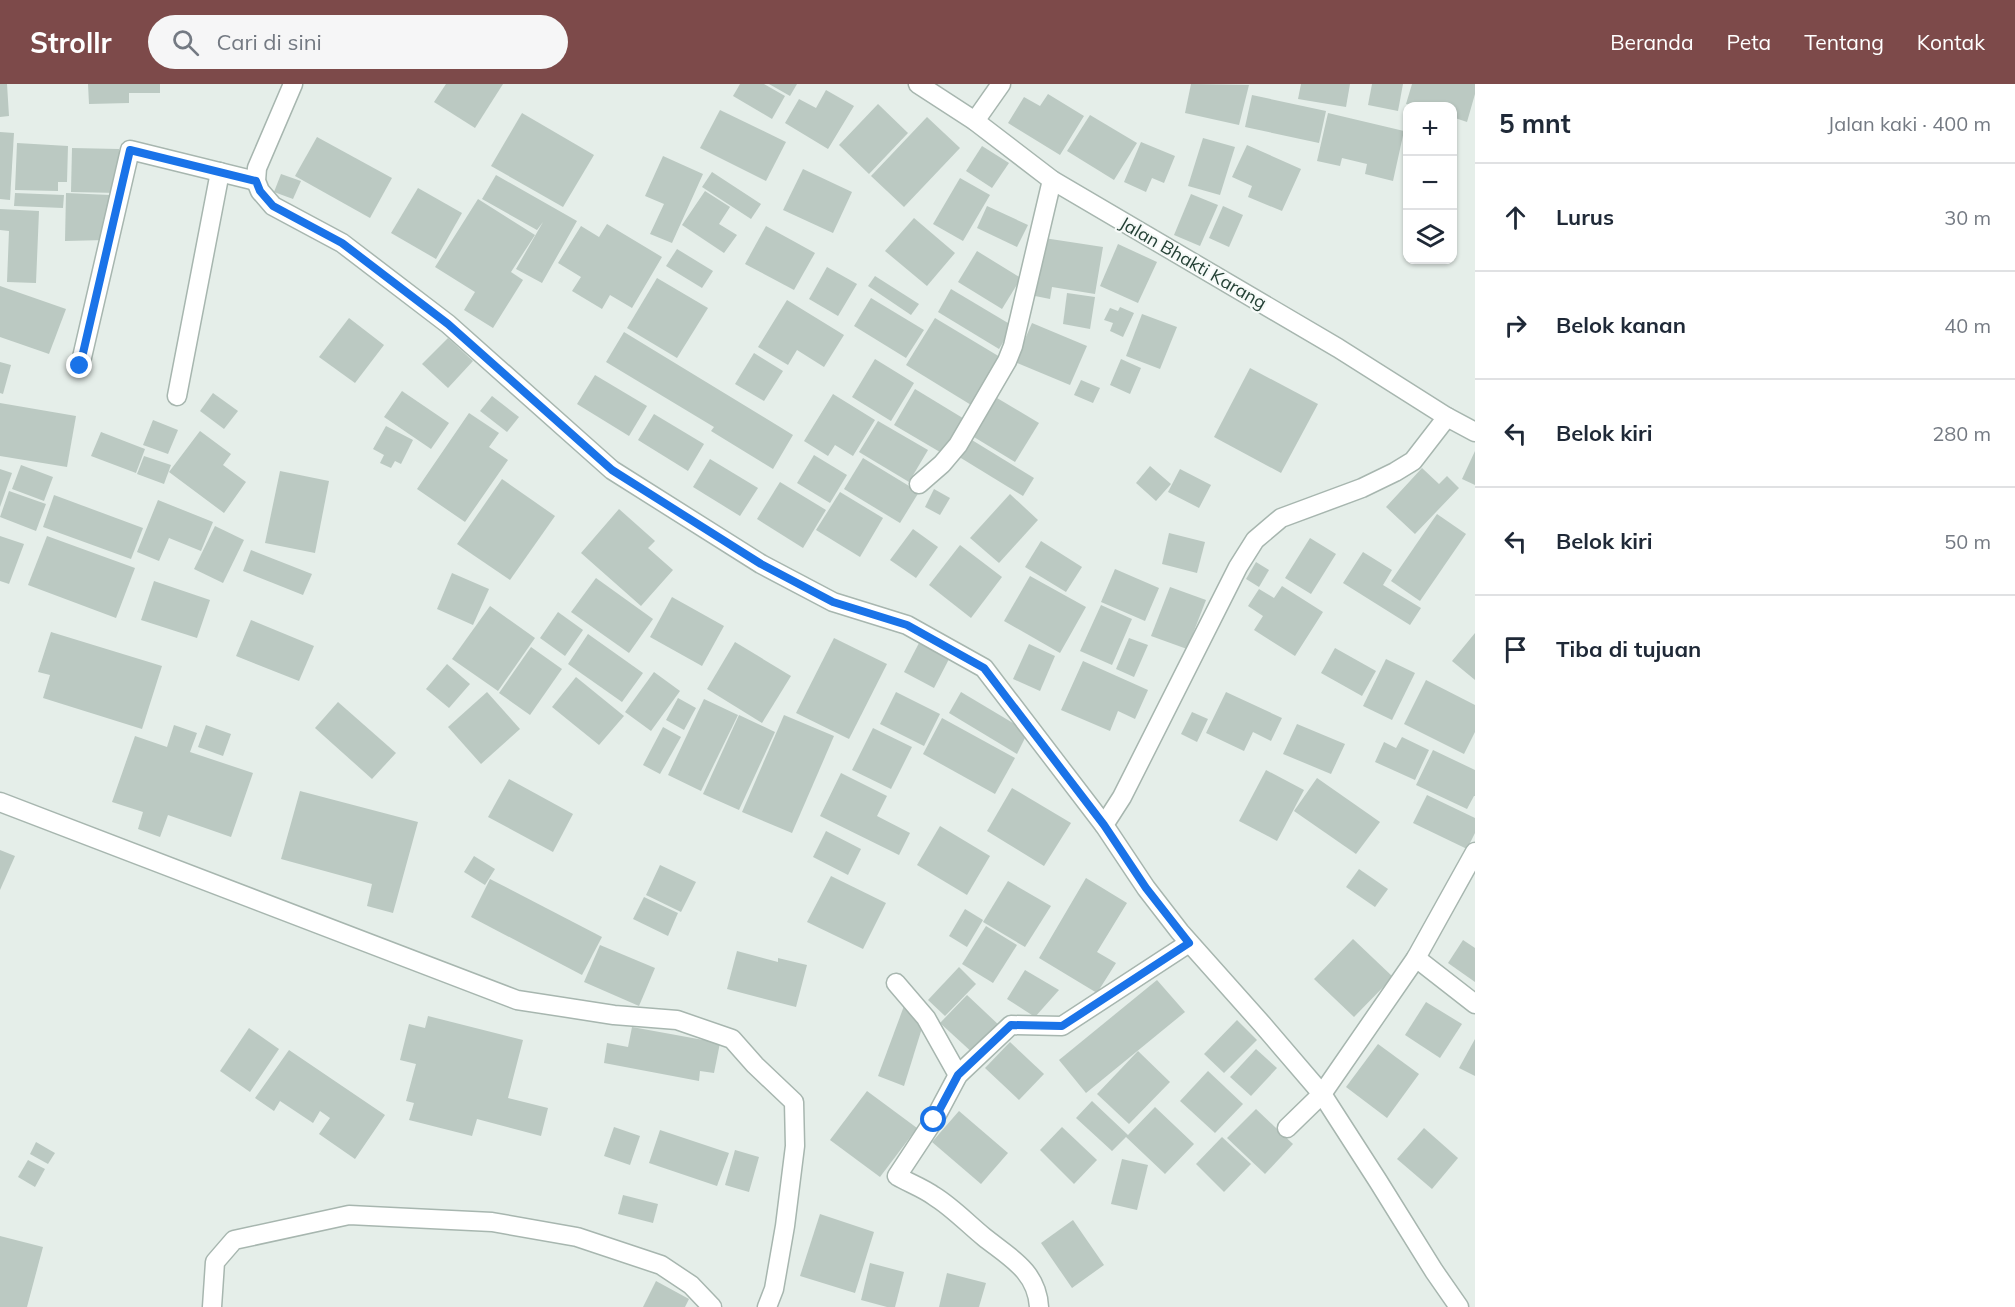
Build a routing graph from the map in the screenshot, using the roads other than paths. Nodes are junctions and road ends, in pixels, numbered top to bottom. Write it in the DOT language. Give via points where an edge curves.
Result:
graph roads {
  1 [pos="293,84"];
  2 [pos="918,84"];
  3 [pos="1001,84"];
  4 [pos="975,121"];
  5 [pos="220,172"];
  6 [pos="1052,180"];
  7 [pos="256,181"];
  8 [pos="80,366"];
  9 [pos="177,396"];
  10 [pos="1447,417"];
  11 [pos="1475,432"];
  12 [pos="919,484"];
  13 [pos="0,802"];
  14 [pos="1104,825"];
  15 [pos="1475,852"];
  16 [pos="1189,943"];
  17 [pos="1416,958"];
  18 [pos="896,983"];
  19 [pos="1475,1004"];
  20 [pos="958,1075"];
  21 [pos="1322,1094"];
  22 [pos="1287,1128"];
  23 [pos="212,1307"];
  24 [pos="712,1307"];
  25 [pos="768,1307"];
  26 [pos="1039,1307"];
  27 [pos="1459,1307"];
  1 -- 7 [label="street" via="257,168"];
  2 -- 4 [label="street, Jalan Bhakti Karang"];
  3 -- 4 [label="street"];
  4 -- 6 [label="street, Jalan Bhakti Karang"];
  5 -- 7 [label="street"];
  5 -- 8 [label="street" via="130,150"];
  5 -- 9 [label="street"];
  6 -- 10 [label="street, Jalan Bhakti Karang" via="1338,348"];
  6 -- 12 [label="street" via="1007,361 958,445"];
  7 -- 14 [label="street" via="273,206 342,243 448,324 612,470 761,564 833,602 907,625 984,668"];
  10 -- 11 [label="street, Jalan Bhakti Karang"];
  10 -- 14 [label="street" via="1413,460 1395,472 1281,518 1255,540"];
  13 -- 25 [label="street" via="518,1000 677,1020 732,1038 794,1102 795,1146 785,1226"];
  14 -- 16 [label="street"];
  15 -- 17 [label="street"];
  16 -- 20 [label="street" via="1062,1026 1011,1025"];
  16 -- 21 [label="street"];
  17 -- 19 [label="street"];
  17 -- 21 [label="street"];
  18 -- 20 [label="street" via="926,1018"];
  20 -- 26 [label="street" via="897,1176 935,1196 1012,1256 1039,1295"];
  21 -- 22 [label="street"];
  21 -- 27 [label="street"];
  23 -- 24 [label="street" via="215,1262 234,1240 349,1215 492,1222 577,1237 661,1265 691,1285"];
}
